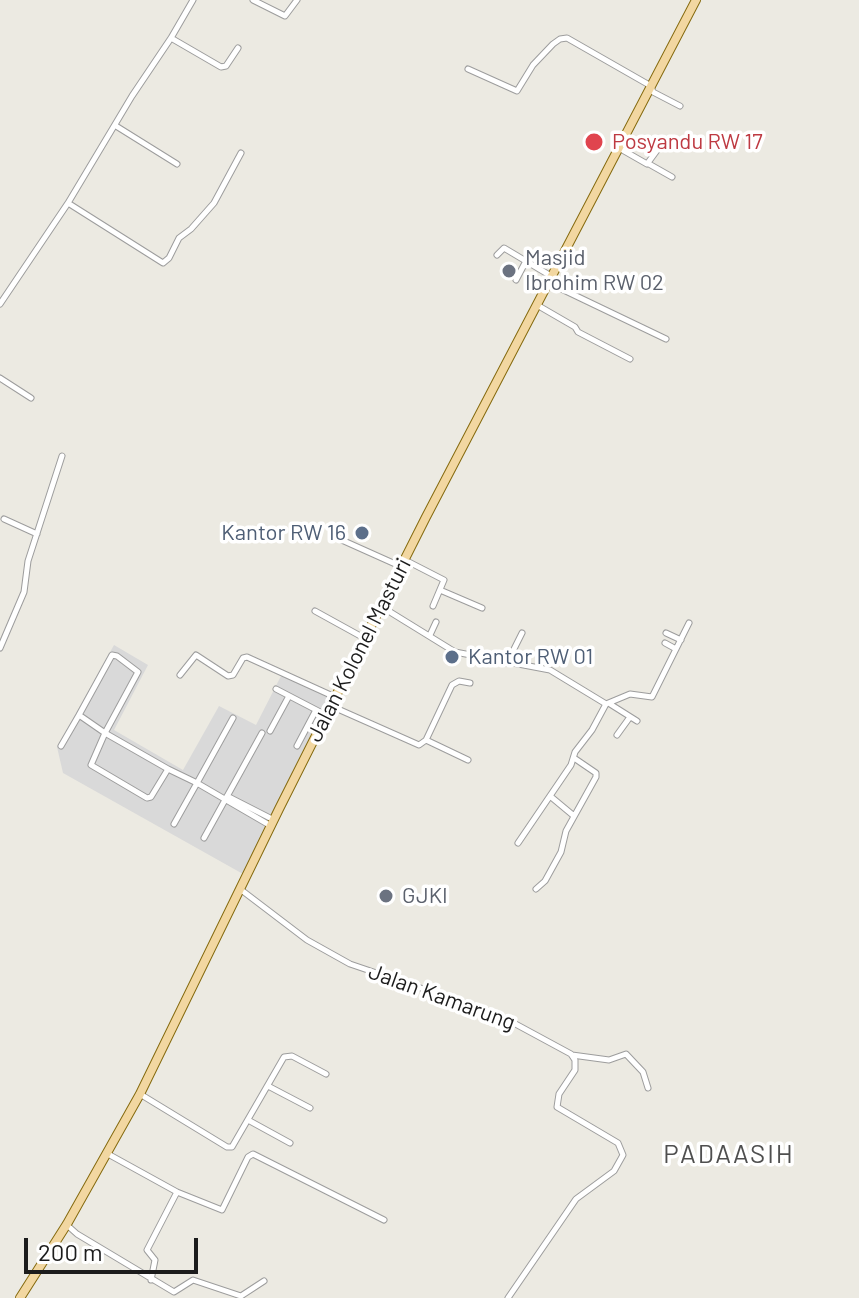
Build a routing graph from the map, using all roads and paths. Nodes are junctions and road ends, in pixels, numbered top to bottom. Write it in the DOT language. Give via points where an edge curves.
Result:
graph roads {
  1 [pos="193,0"];
  2 [pos="253,0"];
  3 [pos="297,0"];
  4 [pos="696,0"];
  5 [pos="171,38"];
  6 [pos="238,48"];
  7 [pos="468,69"];
  8 [pos="651,86"];
  9 [pos="680,106"];
  10 [pos="116,126"];
  11 [pos="661,145"];
  12 [pos="618,148"];
  13 [pos="241,153"];
  14 [pos="177,164"];
  15 [pos="649,164"];
  16 [pos="672,177"];
  17 [pos="68,203"];
  18 [pos="497,255"];
  19 [pos="526,261"];
  20 [pos="516,280"];
  21 [pos="550,280"];
  22 [pos="0,304"];
  23 [pos="537,305"];
  24 [pos="666,339"];
  25 [pos="630,359"];
  26 [pos="0,378"];
  27 [pos="31,398"];
  28 [pos="62,456"];
  29 [pos="4,519"];
  30 [pos="37,534"];
  31 [pos="335,537"];
  32 [pos="404,564"];
  33 [pos="440,590"];
  34 [pos="433,606"];
  35 [pos="382,607"];
  36 [pos="482,608"];
  37 [pos="315,611"];
  38 [pos="436,622"];
  39 [pos="689,623"];
  40 [pos="522,633"];
  41 [pos="666,633"];
  42 [pos="430,635"];
  43 [pos="365,639"];
  44 [pos="681,640"];
  45 [pos="665,643"];
  46 [pos="0,648"];
  47 [pos="676,649"];
  48 [pos="507,663"];
  49 [pos="180,675"];
  50 [pos="470,683"];
  51 [pos="276,689"];
  52 [pos="289,696"];
  53 [pos="333,701"];
  54 [pos="608,704"];
  55 [pos="314,713"];
  56 [pos="79,715"];
  57 [pos="630,717"];
  58 [pos="233,718"];
  59 [pos="325,718"];
  60 [pos="637,721"];
  61 [pos="270,731"];
  62 [pos="105,733"];
  63 [pos="262,733"];
  64 [pos="617,735"];
  65 [pos="426,740"];
  66 [pos="61,746"];
  67 [pos="297,746"];
  68 [pos="574,758"];
  69 [pos="468,760"];
  70 [pos="168,769"];
  71 [pos="197,783"];
  72 [pos="550,796"];
  73 [pos="225,798"];
  74 [pos="574,816"];
  75 [pos="272,823"];
  76 [pos="174,824"];
  77 [pos="204,838"];
  78 [pos="518,843"];
  79 [pos="240,889"];
  80 [pos="536,889"];
  81 [pos="571,1054"];
  82 [pos="326,1074"];
  83 [pos="268,1086"];
  84 [pos="648,1088"];
  85 [pos="140,1094"];
  86 [pos="310,1108"];
  87 [pos="248,1120"];
  88 [pos="290,1143"];
  89 [pos="107,1153"];
  90 [pos="177,1192"];
  91 [pos="384,1220"];
  92 [pos="67,1224"];
  93 [pos="151,1280"];
  94 [pos="264,1281"];
  95 [pos="228,1295"];
  96 [pos="20,1298"];
  97 [pos="508,1298"];
  1 -- 5 [label="street"];
  2 -- 3 [label="street" via="282,16"];
  4 -- 8 [label="main road, Jalan Kolonel Masturi"];
  5 -- 6 [label="street" via="221,67"];
  5 -- 10 [label="street"];
  7 -- 8 [label="street" via="517,91 533,65 564,38"];
  8 -- 9 [label="street"];
  8 -- 12 [label="main road, Jalan Kolonel Masturi"];
  10 -- 14 [label="street"];
  10 -- 17 [label="street"];
  11 -- 15 [label="street"];
  12 -- 15 [label="street"];
  12 -- 21 [label="main road, Jalan Kolonel Masturi"];
  13 -- 17 [label="street" via="214,203 179,238 163,263"];
  15 -- 16 [label="street"];
  17 -- 22 [label="street"];
  18 -- 19 [label="street" via="504,248"];
  19 -- 20 [label="street"];
  19 -- 21 [label="street"];
  21 -- 23 [label="main road, Jalan Kolonel Masturi"];
  21 -- 24 [label="street"];
  23 -- 25 [label="street"];
  23 -- 32 [label="main road, Jalan Kolonel Masturi"];
  26 -- 27 [label="street"];
  28 -- 30 [label="street"];
  29 -- 30 [label="street"];
  30 -- 46 [label="street" via="24,592"];
  31 -- 32 [label="street"];
  32 -- 33 [label="street" via="444,580"];
  32 -- 35 [label="main road, Jalan Kolonel Masturi"];
  33 -- 34 [label="street"];
  33 -- 36 [label="street"];
  35 -- 42 [label="street"];
  35 -- 43 [label="main road, Jalan Kolonel Masturi"];
  37 -- 43 [label="street"];
  38 -- 42 [label="street"];
  39 -- 44 [label="street"];
  40 -- 48 [label="street"];
  41 -- 44 [label="street"];
  42 -- 48 [label="street" via="458,653"];
  43 -- 53 [label="main road, Jalan Kolonel Masturi"];
  44 -- 47 [label="street"];
  45 -- 47 [label="street"];
  47 -- 54 [label="street" via="652,697 630,694"];
  48 -- 54 [label="street" via="554,672"];
  49 -- 53 [label="street" via="196,655 228,676 247,657"];
  50 -- 65 [label="street" via="453,683"];
  51 -- 52 [label="street"];
  52 -- 55 [label="street"];
  52 -- 61 [label="street"];
  53 -- 59 [label="main road, Jalan Kolonel Masturi"];
  53 -- 65 [label="street" via="414,743"];
  54 -- 57 [label="street"];
  54 -- 68 [label="street"];
  55 -- 59 [label="street"];
  55 -- 67 [label="street"];
  56 -- 62 [label="street"];
  56 -- 62 [label="street" via="111,657 117,656 138,674"];
  56 -- 66 [label="street"];
  57 -- 60 [label="street"];
  57 -- 64 [label="street"];
  58 -- 71 [label="street"];
  59 -- 75 [label="main road, Jalan Kolonel Masturi"];
  62 -- 70 [label="street"];
  62 -- 70 [label="street" via="92,767 149,798"];
  63 -- 73 [label="street"];
  65 -- 69 [label="street"];
  68 -- 72 [label="street"];
  68 -- 74 [label="street" via="596,775"];
  70 -- 71 [label="street"];
  71 -- 73 [label="street"];
  71 -- 76 [label="street"];
  72 -- 74 [label="street"];
  72 -- 78 [label="street"];
  73 -- 75 [label="street"];
  73 -- 77 [label="street"];
  74 -- 80 [label="street" via="561,852"];
  75 -- 79 [label="main road, Jalan Kolonel Masturi"];
  79 -- 81 [label="street, Jalan Kamarung" via="307,940 350,964 497,1014"];
  79 -- 85 [label="main road, Jalan Kolonel Masturi"];
  81 -- 84 [label="street" via="609,1060 626,1054 643,1072"];
  81 -- 97 [label="street" via="575,1070 557,1107 614,1140 623,1155 614,1171 576,1199"];
  82 -- 83 [label="street" via="285,1055"];
  83 -- 86 [label="street"];
  83 -- 87 [label="street"];
  85 -- 87 [label="street" via="227,1147 235,1146"];
  85 -- 89 [label="main road, Jalan Kolonel Masturi"];
  87 -- 88 [label="street"];
  89 -- 90 [label="street"];
  89 -- 92 [label="main road, Jalan Kolonel Masturi"];
  90 -- 91 [label="street" via="222,1210 253,1154"];
  90 -- 93 [label="street" via="147,1250 155,1261"];
  92 -- 93 [label="street"];
  92 -- 96 [label="main road, Jalan Kolonel Masturi"];
  93 -- 95 [label="street" via="174,1292 193,1280"];
  94 -- 95 [label="street" via="241,1296"];
}
